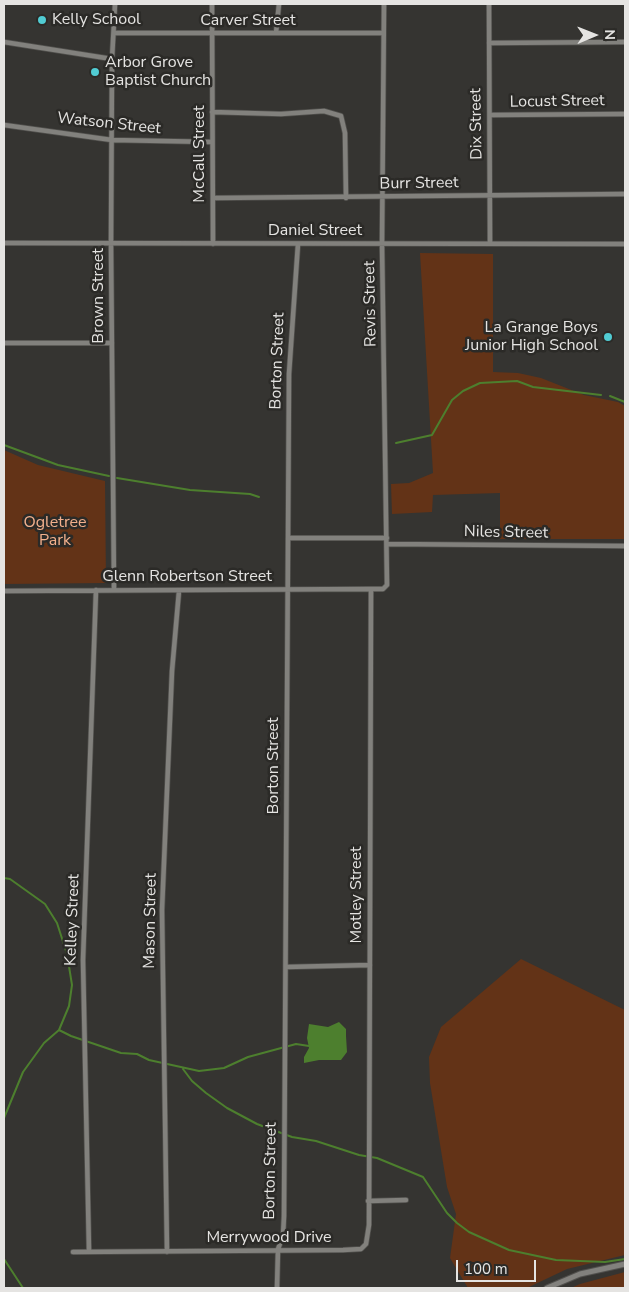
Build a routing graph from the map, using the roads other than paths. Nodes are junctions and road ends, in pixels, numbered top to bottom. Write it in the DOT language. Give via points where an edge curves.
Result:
graph roads {
  1 [pos="115,4"];
  2 [pos="212,4"];
  3 [pos="279,4"];
  4 [pos="384,4"];
  5 [pos="489,4"];
  6 [pos="383,32"];
  7 [pos="114,33"];
  8 [pos="276,33"];
  9 [pos="212,34"];
  10 [pos="4,42"];
  11 [pos="625,42"];
  12 [pos="489,43"];
  13 [pos="112,59"];
  14 [pos="212,112"];
  15 [pos="625,114"];
  16 [pos="490,115"];
  17 [pos="4,125"];
  18 [pos="112,140"];
  19 [pos="212,142"];
  20 [pos="625,194"];
  21 [pos="491,196"];
  22 [pos="382,197"];
  23 [pos="213,198"];
  24 [pos="346,198"];
  25 [pos="4,244"];
  26 [pos="111,244"];
  27 [pos="212,244"];
  28 [pos="298,244"];
  29 [pos="382,244"];
  30 [pos="490,244"];
  31 [pos="625,244"];
  32 [pos="4,343"];
  33 [pos="112,343"];
  34 [pos="288,538"];
  35 [pos="387,541"];
  36 [pos="625,546"];
  37 [pos="114,589"];
  38 [pos="288,589"];
  39 [pos="370,589"];
  40 [pos="96,590"];
  41 [pos="4,591"];
  42 [pos="179,591"];
  43 [pos="370,965"];
  44 [pos="286,967"];
  45 [pos="406,1200"];
  46 [pos="368,1201"];
  47 [pos="278,1249"];
  48 [pos="89,1251"];
  49 [pos="73,1252"];
  50 [pos="167,1252"];
  51 [pos="625,1264"];
  52 [pos="277,1288"];
  53 [pos="547,1288"];
  1 -- 7 [label="street, Brown Street"];
  2 -- 9 [label="street, McCall Street"];
  3 -- 8 [label="street"];
  4 -- 6 [label="street, Revis Street"];
  5 -- 12 [label="street, Dix Street"];
  6 -- 8 [label="street, Carver Street"];
  6 -- 22 [label="street, Revis Street"];
  7 -- 9 [label="street, Carver Street"];
  7 -- 13 [label="street, Brown Street"];
  8 -- 9 [label="street, Carver Street"];
  9 -- 14 [label="street, McCall Street"];
  10 -- 13 [label="street"];
  11 -- 12 [label="street"];
  12 -- 16 [label="street, Dix Street"];
  13 -- 18 [label="street, Brown Street"];
  14 -- 19 [label="street, McCall Street"];
  14 -- 24 [label="street" via="281,114 324,111 341,116 345,133"];
  15 -- 16 [label="street, Locust Street"];
  16 -- 21 [label="street, Dix Street"];
  17 -- 18 [label="street, Watson Street"];
  18 -- 19 [label="street, Watson Street"];
  18 -- 26 [label="street, Brown Street"];
  19 -- 23 [label="street, McCall Street"];
  20 -- 21 [label="street, Burr Street"];
  21 -- 22 [label="street, Burr Street"];
  21 -- 30 [label="street, Dix Street"];
  22 -- 24 [label="street, Burr Street"];
  22 -- 29 [label="street, Revis Street"];
  23 -- 24 [label="street, Burr Street"];
  23 -- 27 [label="street, McCall Street"];
  25 -- 26 [label="street, Daniel Street"];
  26 -- 27 [label="street, Daniel Street"];
  26 -- 33 [label="street, Brown Street"];
  27 -- 28 [label="street, Daniel Street"];
  28 -- 29 [label="street, Daniel Street"];
  28 -- 34 [label="street, Borton Street" via="289,374"];
  29 -- 30 [label="street, Daniel Street"];
  29 -- 35 [label="street, Revis Street"];
  30 -- 31 [label="street, Daniel Street"];
  32 -- 33 [label="street"];
  33 -- 37 [label="street, Brown Street"];
  34 -- 35 [label="street, Niles Street"];
  34 -- 38 [label="street, Borton Street"];
  35 -- 36 [label="street, Niles Street"];
  35 -- 39 [label="street, Revis Street" via="387,584 383,589"];
  37 -- 40 [label="street, Glenn Robertson Street"];
  37 -- 42 [label="street, Glenn Robertson Street"];
  38 -- 39 [label="street, Glenn Robertson Street"];
  38 -- 42 [label="street, Glenn Robertson Street"];
  38 -- 44 [label="street, Borton Street"];
  39 -- 43 [label="street, Motley Street"];
  40 -- 41 [label="street, Glenn Robertson Street"];
  40 -- 48 [label="street, Kelley Street" via="84,960"];
  42 -- 50 [label="street, Mason Street" via="172,670 162,910"];
  43 -- 44 [label="street"];
  43 -- 46 [label="street, Motley Street"];
  44 -- 47 [label="street, Borton Street" via="284,1216 283,1236"];
  45 -- 46 [label="street"];
  46 -- 47 [label="street, Merrywood Drive" via="368,1238 361,1249"];
  47 -- 50 [label="street, Merrywood Drive"];
  47 -- 52 [label="street, Borton Street"];
  48 -- 49 [label="street, Merrywood Drive"];
  48 -- 50 [label="street, Merrywood Drive"];
  51 -- 53 [label="street" via="580,1274"];
}
